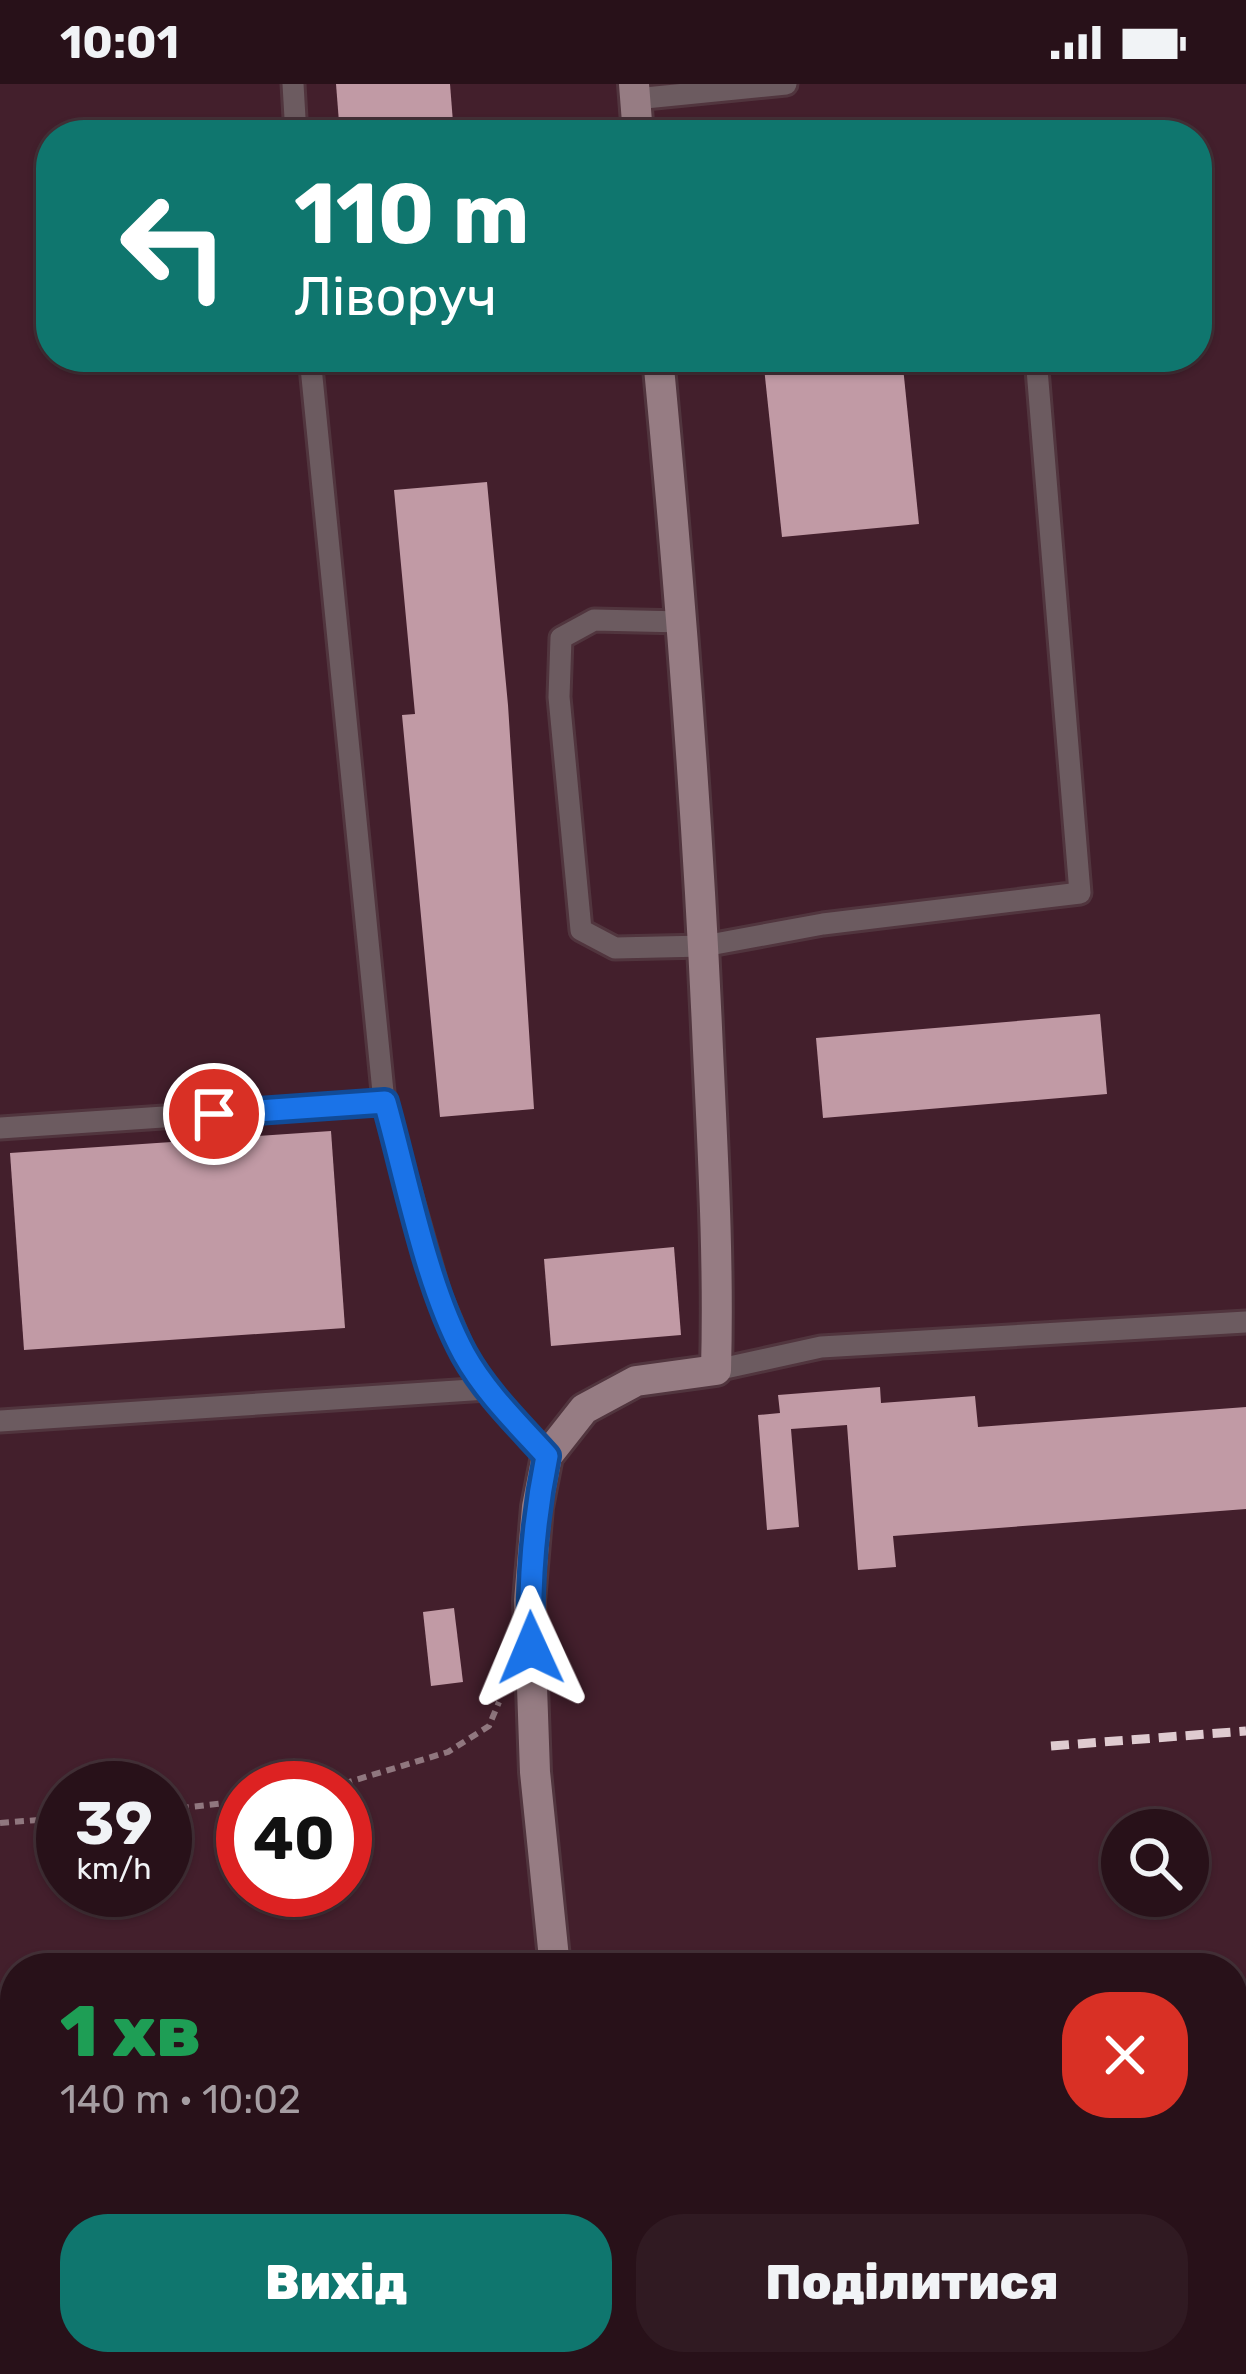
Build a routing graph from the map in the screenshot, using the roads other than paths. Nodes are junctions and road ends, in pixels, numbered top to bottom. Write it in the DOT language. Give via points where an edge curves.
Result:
graph roads {
  1 [pos="293,84"];
  2 [pos="786,84"];
  3 [pos="634,92"];
  4 [pos="295,120"];
  5 [pos="312,372"];
  6 [pos="659,372"];
  7 [pos="1037,372"];
  8 [pos="683,622"];
  9 [pos="704,946"];
  10 [pos="385,1102"];
  11 [pos="0,1128"];
  12 [pos="1246,1322"];
  13 [pos="716,1370"];
  14 [pos="488,1389"];
  15 [pos="0,1421"];
  16 [pos="547,1456"];
  17 [pos="553,1953"];
  1 -- 4 [label="lane"];
  2 -- 3 [label="lane"];
  5 -- 10 [label="lane"];
  6 -- 8 [label="street"];
  7 -- 9 [label="lane" via="1080,893"];
  8 -- 9 [label="street"];
  8 -- 9 [label="lane" via="594,620 561,638 559,697 581,930 615,948"];
  9 -- 13 [label="street"];
  10 -- 11 [label="lane"];
  10 -- 14 [label="lane" via="440,1294"];
  12 -- 13 [label="lane" via="821,1347"];
  13 -- 16 [label="street" via="636,1381 584,1408"];
  14 -- 15 [label="lane"];
  14 -- 16 [label="lane"];
  16 -- 17 [label="street" via="530,1601 535,1772"];
}
